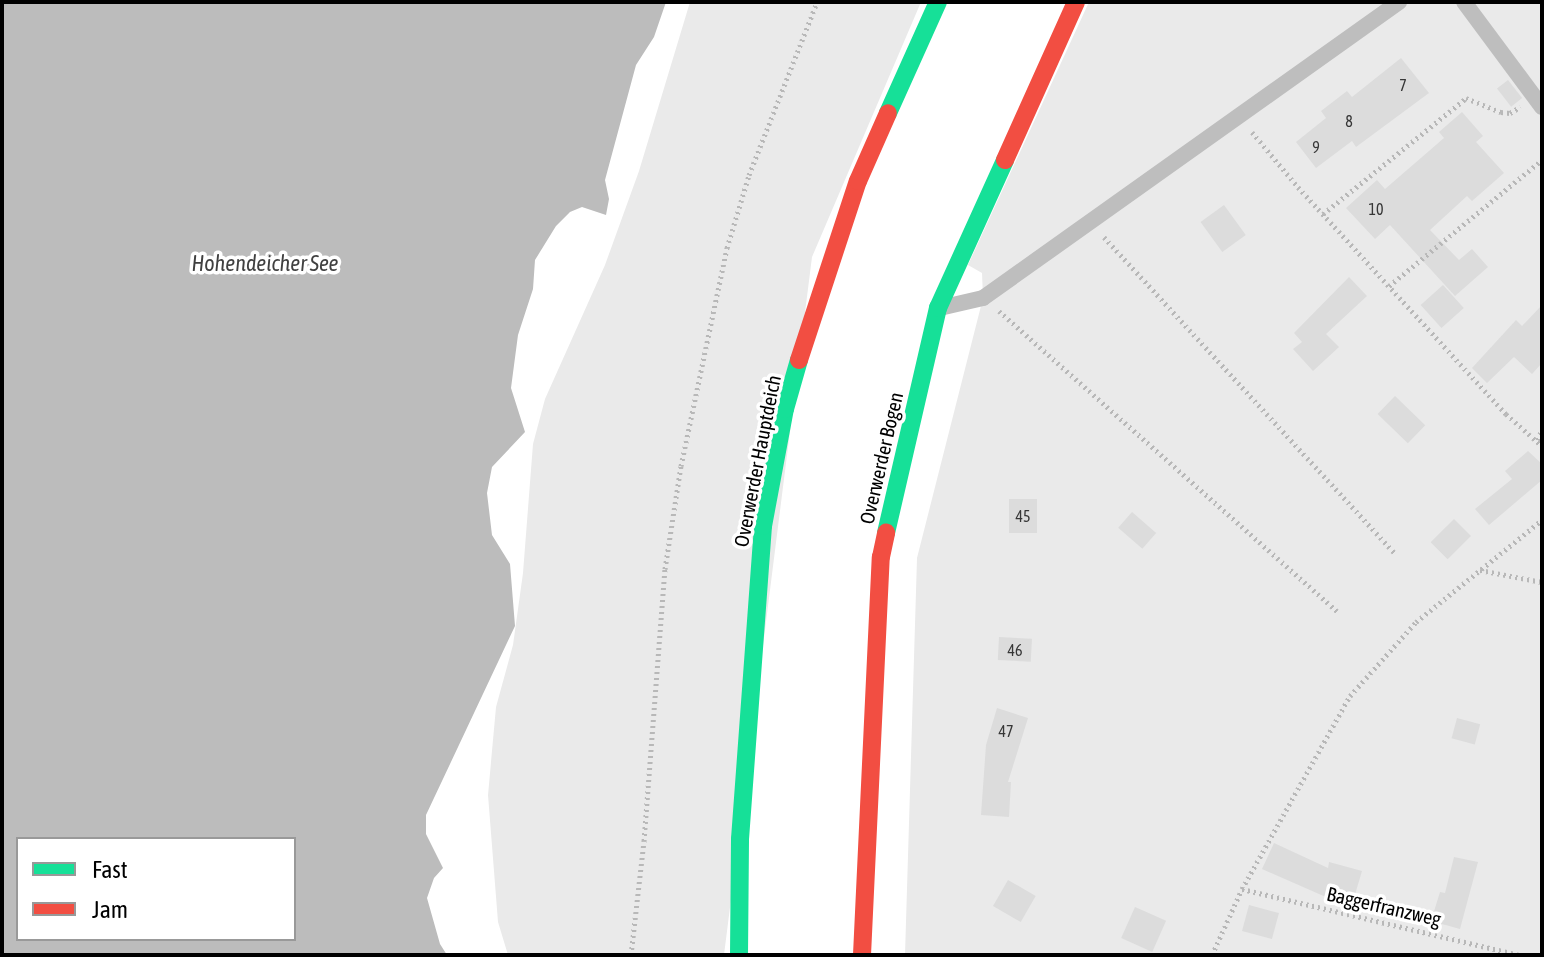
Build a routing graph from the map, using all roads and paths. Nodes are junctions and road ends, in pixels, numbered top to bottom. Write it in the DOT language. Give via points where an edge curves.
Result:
graph roads {
  1 [pos="817,2"];
  2 [pos="938,2"];
  3 [pos="1076,2"];
  4 [pos="1399,2"];
  5 [pos="1464,2"];
  6 [pos="1539,103"];
  7 [pos="1239,116"];
  8 [pos="1542,160"];
  9 [pos="1323,214"];
  10 [pos="1089,222"];
  11 [pos="1389,286"];
  12 [pos="983,298"];
  13 [pos="938,308"];
  14 [pos="1542,429"];
  15 [pos="1540,443"];
  16 [pos="1542,520"];
  17 [pos="1395,553"];
  18 [pos="1480,570"];
  19 [pos="1542,582"];
  20 [pos="1337,611"];
  21 [pos="1242,889"];
  22 [pos="631,955"];
  23 [pos="739,955"];
  24 [pos="862,955"];
  25 [pos="1212,955"];
  26 [pos="1519,955"];
  1 -- 22 [label="path" via="749,175 727,248 681,466 665,569"];
  2 -- 23 [label="street, Overwerder Hauptdeich" via="858,181 785,409 763,526 740,839"];
  3 -- 13 [label="street, Overwerder Bogen"];
  4 -- 7 [label="lane"];
  5 -- 6 [label="lane"];
  6 -- 9 [label="path" via="1510,113 1466,98"];
  7 -- 9 [label="path"];
  7 -- 10 [label="lane"];
  8 -- 11 [label="path"];
  9 -- 11 [label="path"];
  10 -- 12 [label="lane"];
  10 -- 17 [label="path"];
  11 -- 15 [label="path" via="1506,414"];
  12 -- 13 [label="lane"];
  12 -- 20 [label="path"];
  13 -- 24 [label="street, Overwerder Bogen" via="881,557"];
  14 -- 15 [label="path"];
  16 -- 18 [label="path"];
  18 -- 19 [label="path"];
  18 -- 21 [label="path" via="1416,622 1350,696"];
  21 -- 25 [label="path"];
  21 -- 26 [label="path, Baggerfranzweg"];
}
